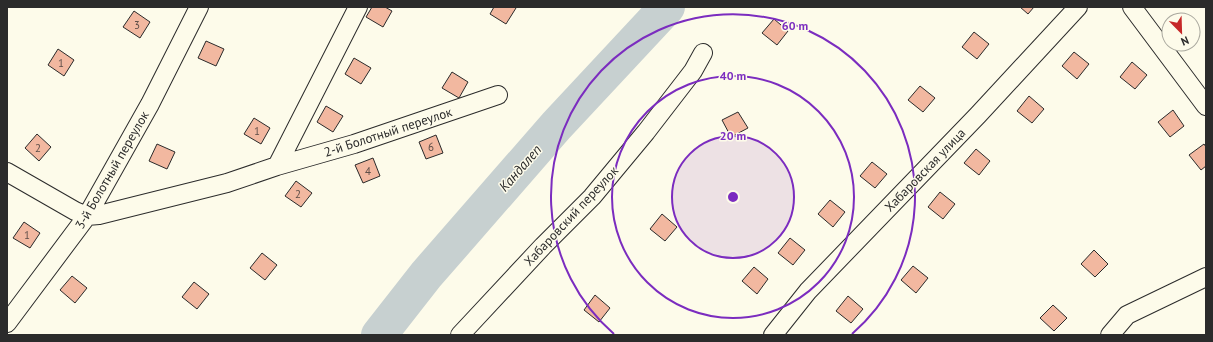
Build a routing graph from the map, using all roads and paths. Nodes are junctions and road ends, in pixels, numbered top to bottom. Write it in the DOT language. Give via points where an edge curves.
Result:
graph roads {
  1 [pos="199,7"];
  2 [pos="358,7"];
  3 [pos="1078,7"];
  4 [pos="1132,7"];
  5 [pos="703,53"];
  6 [pos="498,95"];
  7 [pos="1206,106"];
  8 [pos="277,166"];
  9 [pos="7,172"];
  10 [pos="87,216"];
  11 [pos="1206,277"];
  12 [pos="7,322"];
  13 [pos="460,335"];
  14 [pos="773,335"];
  15 [pos="1110,335"];
  1 -- 10 [label="street, 3-й Болотный переулок" via="150,104"];
  2 -- 8 [label="street"];
  3 -- 14 [label="street, Хабаровская улица" via="808,291"];
  4 -- 7 [label="street"];
  5 -- 13 [label="street, Хабаровский переулок" via="693,71 646,132 592,197"];
  6 -- 8 [label="street, 2-й Болотный переулок" via="354,144"];
  8 -- 10 [label="street, 2-й Болотный переулок" via="221,185 99,216"];
  9 -- 10 [label="street"];
  10 -- 12 [label="street, 3-й Болотный переулок"];
  11 -- 15 [label="street" via="1127,315"];
}
